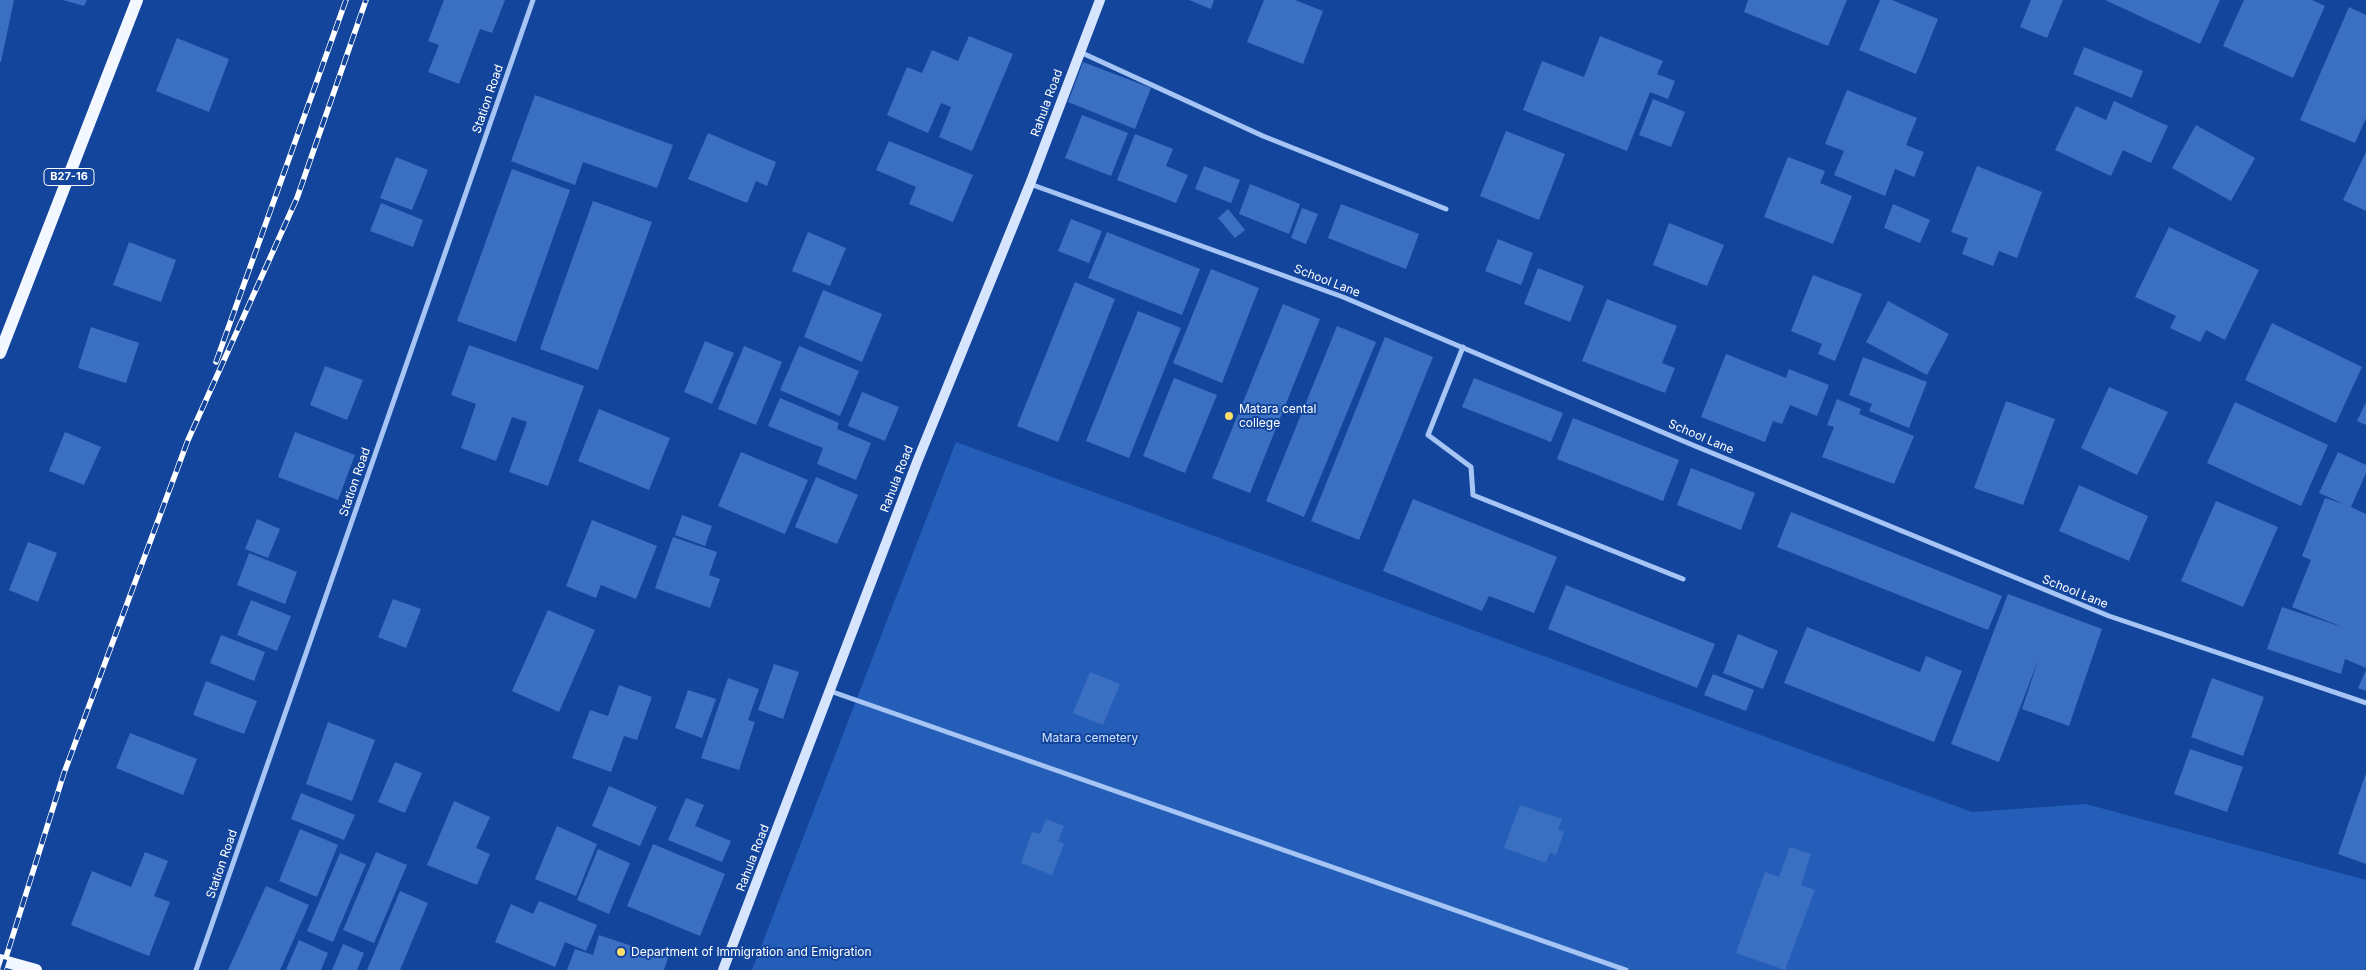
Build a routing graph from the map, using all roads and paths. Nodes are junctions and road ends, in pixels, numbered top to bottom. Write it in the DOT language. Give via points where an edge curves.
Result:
graph roads {
  1 [pos="137,0"];
  2 [pos="533,0"];
  3 [pos="1100,0"];
  4 [pos="1080,52"];
  5 [pos="1030,184"];
  6 [pos="1446,209"];
  7 [pos="1463,347"];
  8 [pos="0,353"];
  9 [pos="1683,579"];
  10 [pos="830,691"];
  11 [pos="2366,703"];
  12 [pos="0,960"];
  13 [pos="36,970"];
  14 [pos="196,970"];
  15 [pos="723,970"];
  16 [pos="1626,970"];
  1 -- 8 [label="main road, B27-16"];
  2 -- 14 [label="street, Station Road"];
  3 -- 4 [label="main road, Rahula Road"];
  4 -- 5 [label="main road, Rahula Road"];
  4 -- 6 [label="street" via="1263,136"];
  5 -- 7 [label="street, School Lane" via="1334,294"];
  5 -- 10 [label="main road, Rahula Road" via="917,462"];
  7 -- 9 [label="street" via="1428,435 1471,467 1473,494"];
  7 -- 11 [label="street, School Lane" via="2109,616"];
  10 -- 15 [label="main road, Rahula Road"];
  10 -- 16 [label="street"];
  12 -- 13 [label="main road"];
}
